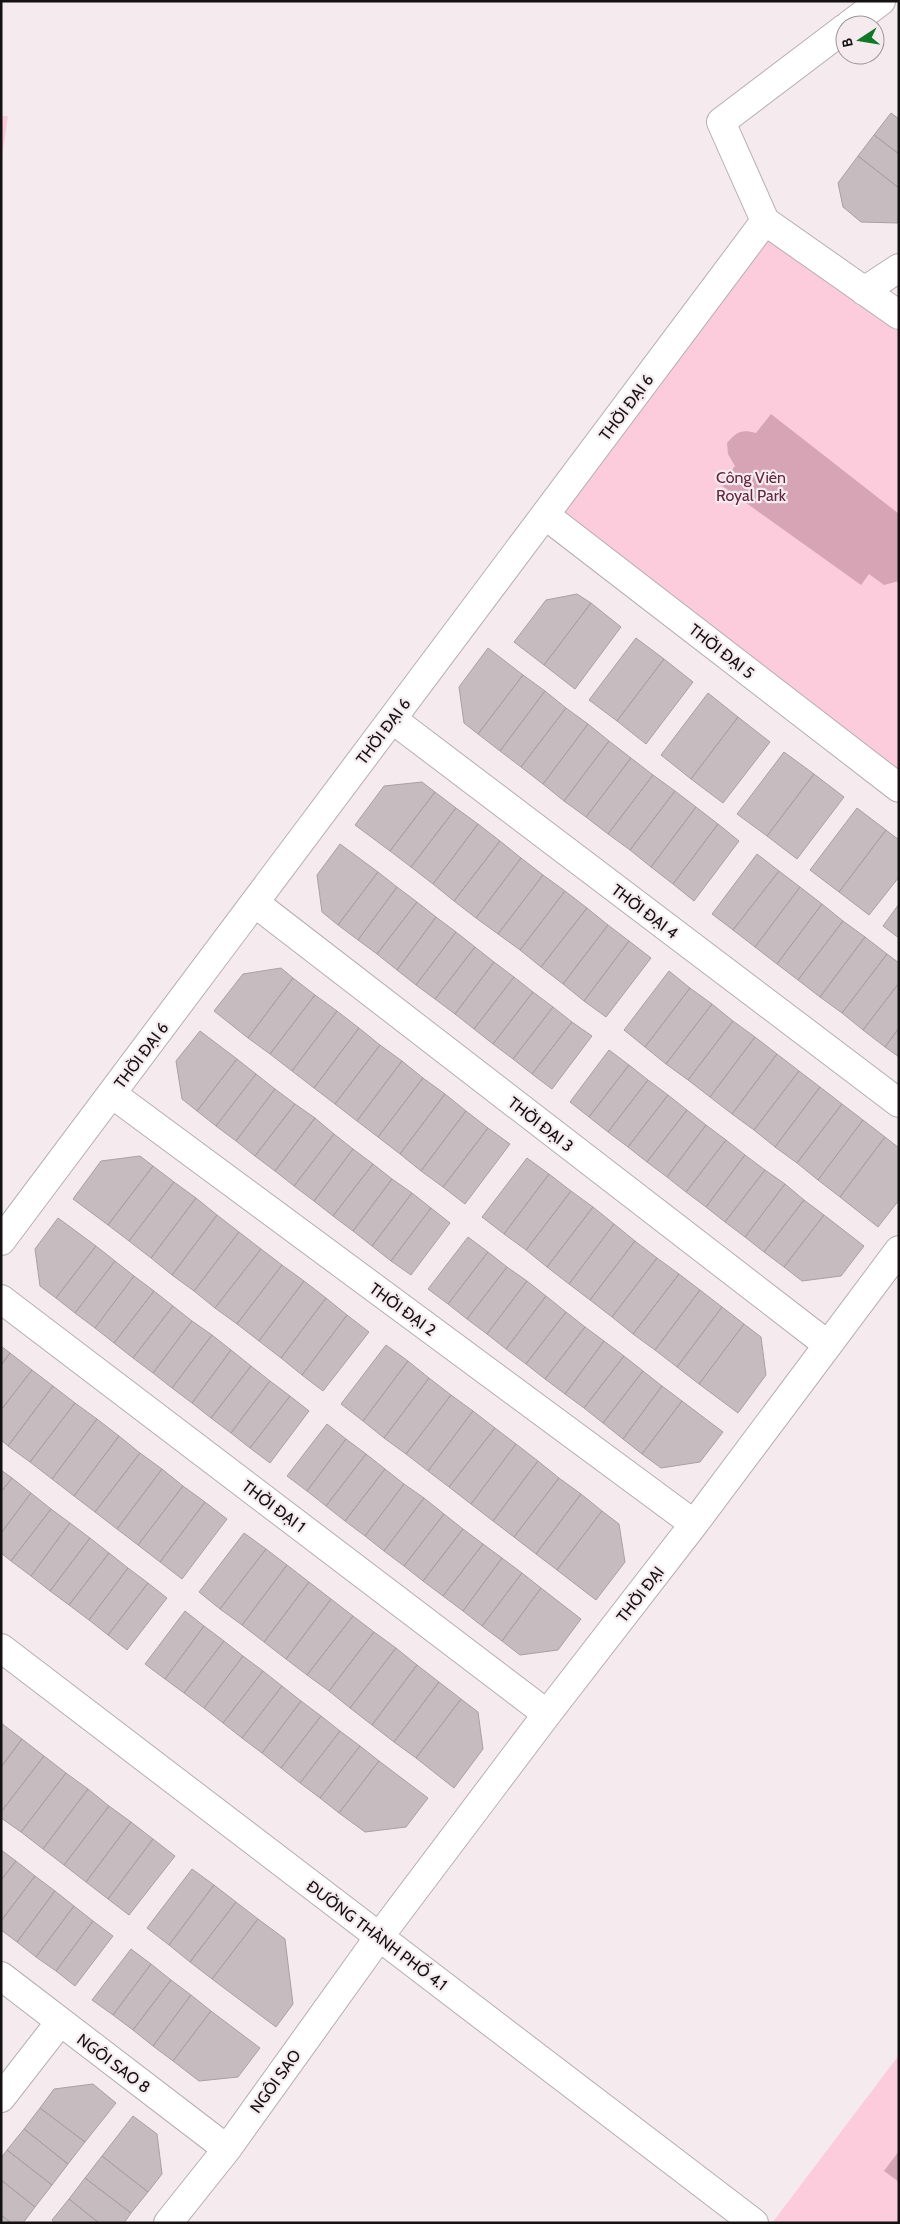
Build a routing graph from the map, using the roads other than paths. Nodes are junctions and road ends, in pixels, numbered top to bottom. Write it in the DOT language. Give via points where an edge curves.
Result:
graph roads {
  1 [pos="881,1"];
  2 [pos="863,15"];
  3 [pos="835,36"];
  4 [pos="765,221"];
  5 [pos="899,268"];
  6 [pos="864,291"];
  7 [pos="899,315"];
  8 [pos="545,515"];
  9 [pos="392,720"];
  10 [pos="899,788"];
  11 [pos="255,903"];
  12 [pos="112,1094"];
  13 [pos="899,1103"];
  14 [pos="1,1242"];
  15 [pos="899,1250"];
  16 [pos="1,1299"];
  17 [pos="828,1345"];
  18 [pos="694,1524"];
  19 [pos="1,1648"];
  20 [pos="547,1714"];
  21 [pos="379,1937"];
  22 [pos="1,1976"];
  23 [pos="60,2022"];
  24 [pos="1,2098"];
  25 [pos="227,2149"];
  26 [pos="168,2223"];
  27 [pos="754,2223"];
  1 -- 2 [label="street"];
  3 -- 4 [label="street" via="721,122"];
  4 -- 6 [label="street"];
  4 -- 8 [label="street, THỜI ĐẠI 6"];
  5 -- 6 [label="street"];
  6 -- 7 [label="street"];
  8 -- 9 [label="street, THỜI ĐẠI 6"];
  8 -- 10 [label="street, THỜI ĐẠI 5"];
  9 -- 11 [label="street, THỜI ĐẠI 6"];
  9 -- 13 [label="street, THỜI ĐẠI 4"];
  11 -- 12 [label="street, THỜI ĐẠI 6"];
  11 -- 17 [label="street, THỜI ĐẠI 3"];
  12 -- 14 [label="street, THỜI ĐẠI 6"];
  12 -- 18 [label="street, THỜI ĐẠI 2"];
  15 -- 17 [label="street, THỜI ĐẠI"];
  16 -- 20 [label="street, THỜI ĐẠI 1"];
  17 -- 18 [label="street, THỜI ĐẠI"];
  18 -- 20 [label="street, THỜI ĐẠI"];
  19 -- 21 [label="street, ĐƯỜNG THÀNH PHỐ 4.1"];
  20 -- 21 [label="street, THỜI ĐẠI"];
  21 -- 25 [label="street, NGÔI SAO"];
  21 -- 27 [label="street, ĐƯỜNG THÀNH PHỐ 4.1"];
  22 -- 23 [label="street, NGÔI SAO 8"];
  23 -- 24 [label="street"];
  23 -- 25 [label="street, NGÔI SAO 8"];
  25 -- 26 [label="street, NGÔI SAO"];
}
